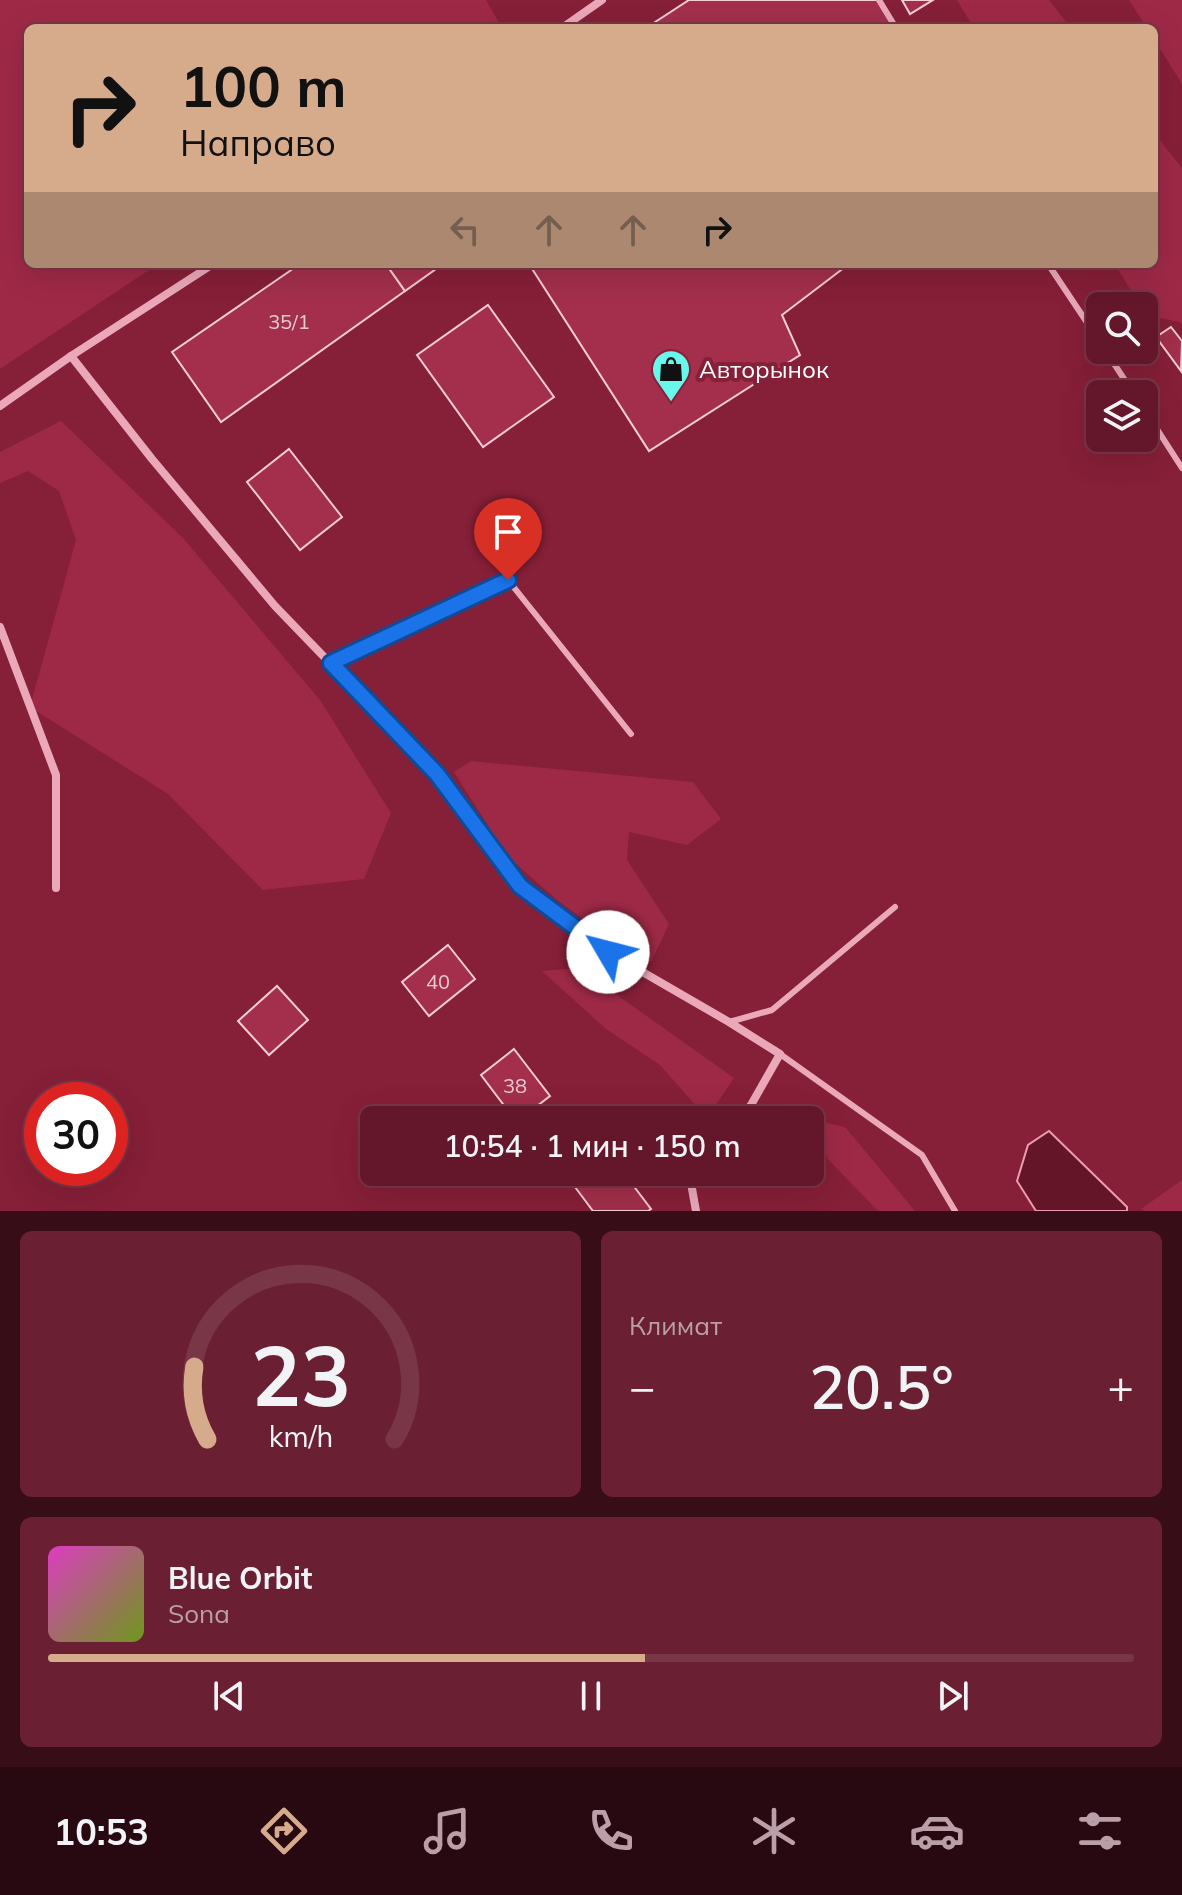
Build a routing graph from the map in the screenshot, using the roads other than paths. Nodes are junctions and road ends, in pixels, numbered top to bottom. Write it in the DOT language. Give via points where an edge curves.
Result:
graph roads {
  1 [pos="602,0"];
  2 [pos="879,0"];
  3 [pos="568,24"];
  4 [pos="894,24"];
  5 [pos="207,268"];
  6 [pos="1051,268"];
  7 [pos="1086,321"];
  8 [pos="71,356"];
  9 [pos="0,406"];
  10 [pos="1158,431"];
  11 [pos="1182,468"];
  12 [pos="0,627"];
  13 [pos="331,663"];
  14 [pos="631,734"];
  15 [pos="56,888"];
  16 [pos="895,907"];
  17 [pos="729,1022"];
  18 [pos="780,1054"];
  19 [pos="750,1106"];
  20 [pos="692,1186"];
  21 [pos="696,1211"];
  22 [pos="955,1211"];
  1 -- 3 [label="street"];
  2 -- 4 [label="lane"];
  5 -- 8 [label="street"];
  6 -- 7 [label="lane"];
  8 -- 9 [label="street"];
  8 -- 13 [label="street" via="275,606"];
  10 -- 11 [label="lane"];
  12 -- 15 [label="street" via="56,775"];
  13 -- 14 [label="lane" via="508,580"];
  13 -- 17 [label="street" via="437,774 520,886 608,952"];
  16 -- 17 [label="lane" via="772,1010"];
  17 -- 18 [label="street"];
  18 -- 19 [label="street"];
  18 -- 22 [label="lane" via="922,1155"];
  20 -- 21 [label="street"];
}
